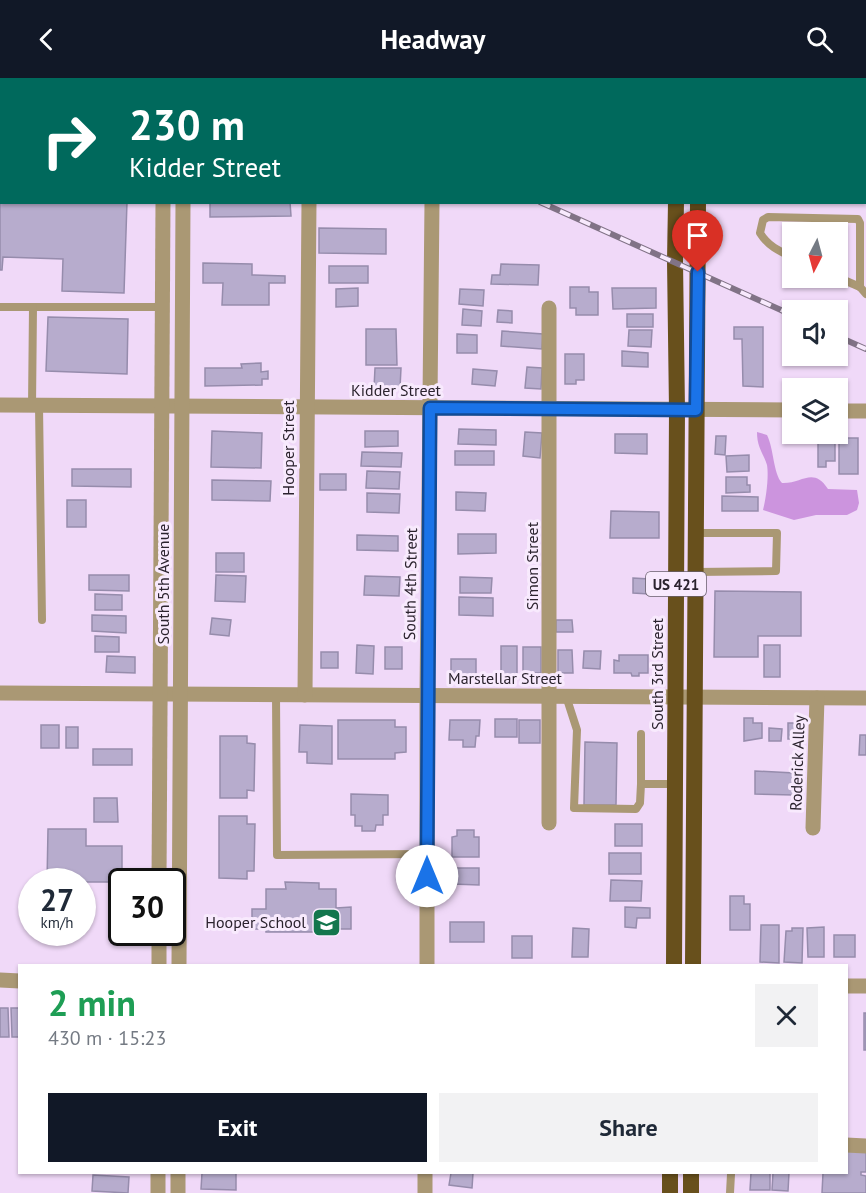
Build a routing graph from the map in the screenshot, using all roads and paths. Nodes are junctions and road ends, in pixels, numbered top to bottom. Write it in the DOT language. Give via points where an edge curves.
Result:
graph roads {
  1 [pos="163,204"];
  2 [pos="183,204"];
  3 [pos="309,204"];
  4 [pos="432,204"];
  5 [pos="676,204"];
  6 [pos="698,204"];
  7 [pos="782,252"];
  8 [pos="848,282"];
  9 [pos="860,287"];
  10 [pos="866,294"];
  11 [pos="0,307"];
  12 [pos="162,307"];
  13 [pos="33,308"];
  14 [pos="549,308"];
  15 [pos="0,405"];
  16 [pos="35,406"];
  17 [pos="162,406"];
  18 [pos="182,406"];
  19 [pos="307,407"];
  20 [pos="430,408"];
  21 [pos="550,409"];
  22 [pos="677,410"];
  23 [pos="696,410"];
  24 [pos="782,410"];
  25 [pos="848,411"];
  26 [pos="866,411"];
  27 [pos="695,532"];
  28 [pos="695,572"];
  29 [pos="42,620"];
  30 [pos="0,693"];
  31 [pos="160,694"];
  32 [pos="181,694"];
  33 [pos="276,694"];
  34 [pos="305,695"];
  35 [pos="427,695"];
  36 [pos="550,696"];
  37 [pos="566,696"];
  38 [pos="675,697"];
  39 [pos="695,697"];
  40 [pos="817,698"];
  41 [pos="866,698"];
  42 [pos="641,734"];
  43 [pos="641,784"];
  44 [pos="675,784"];
  45 [pos="549,823"];
  46 [pos="813,828"];
  47 [pos="427,854"];
  48 [pos="159,868"];
  49 [pos="159,946"];
  50 [pos="159,964"];
  51 [pos="179,964"];
  52 [pos="427,964"];
  53 [pos="674,964"];
  54 [pos="693,964"];
  55 [pos="0,980"];
  56 [pos="18,981"];
  57 [pos="848,986"];
  58 [pos="866,986"];
  59 [pos="848,1145"];
  60 [pos="866,1146"];
  61 [pos="158,1174"];
  62 [pos="178,1174"];
  63 [pos="425,1174"];
  64 [pos="670,1174"];
  65 [pos="691,1174"];
  66 [pos="731,1174"];
  67 [pos="158,1193"];
  68 [pos="178,1193"];
  69 [pos="425,1193"];
  70 [pos="670,1193"];
  71 [pos="691,1193"];
  72 [pos="730,1193"];
  1 -- 12 [label="street, South 5th Avenue"];
  2 -- 18 [label="street, South 5th Avenue"];
  3 -- 19 [label="street, Hooper Street"];
  4 -- 20 [label="street, South 4th Street"];
  5 -- 22 [label="highway, South 3rd Street / US 421"];
  6 -- 23 [label="highway, US 421"];
  7 -- 9 [label="lane" via="760,233 763,220 768,217 858,219"];
  8 -- 9 [label="lane"];
  9 -- 10 [label="lane"];
  11 -- 13 [label="lane"];
  12 -- 13 [label="lane"];
  12 -- 17 [label="street, South 5th Avenue"];
  13 -- 16 [label="lane"];
  14 -- 21 [label="street, Simon Street"];
  15 -- 16 [label="street, Kidder Street"];
  16 -- 17 [label="street, Kidder Street"];
  16 -- 29 [label="lane"];
  17 -- 18 [label="street, Kidder Street"];
  17 -- 31 [label="street, South 5th Avenue"];
  18 -- 19 [label="street, Kidder Street"];
  18 -- 32 [label="street, South 5th Avenue"];
  19 -- 20 [label="street, Kidder Street"];
  19 -- 34 [label="street, Hooper Street"];
  20 -- 21 [label="street, Kidder Street"];
  20 -- 35 [label="street, South 4th Street"];
  21 -- 22 [label="street, Kidder Street"];
  21 -- 36 [label="street, Simon Street"];
  22 -- 23 [label="street, Kidder Street"];
  22 -- 38 [label="highway, South 3rd Street / US 421"];
  23 -- 24 [label="street, Kidder Street"];
  23 -- 27 [label="highway, US 421"];
  25 -- 26 [label="street"];
  27 -- 28 [label="highway, US 421"];
  27 -- 28 [label="lane" via="777,533 776,571"];
  28 -- 39 [label="highway, US 421"];
  30 -- 31 [label="street, Marstellar Street"];
  31 -- 32 [label="street, Marstellar Street"];
  31 -- 48 [label="street, South 5th Avenue"];
  32 -- 33 [label="street, Marstellar Street"];
  32 -- 51 [label="street, South 5th Avenue"];
  33 -- 34 [label="street, Marstellar Street"];
  33 -- 47 [label="lane" via="277,855"];
  34 -- 35 [label="street, Marstellar Street"];
  35 -- 36 [label="street, Marstellar Street"];
  35 -- 47 [label="street, South 4th Street"];
  36 -- 37 [label="street, Marstellar Street"];
  36 -- 45 [label="street, Simon Street"];
  37 -- 38 [label="street, Marstellar Street"];
  37 -- 43 [label="lane" via="577,730 574,808 636,809"];
  38 -- 39 [label="street, Marstellar Street"];
  38 -- 44 [label="highway, South 3rd Street / US 421"];
  39 -- 40 [label="street, Marstellar Street"];
  39 -- 54 [label="highway, US 421"];
  40 -- 41 [label="street, Marstellar Street"];
  40 -- 46 [label="street, Roderick Alley"];
  42 -- 43 [label="lane"];
  43 -- 44 [label="lane"];
  44 -- 53 [label="highway, South 3rd Street / US 421"];
  47 -- 52 [label="street, South 4th Street"];
  49 -- 50 [label="street"];
  55 -- 56 [label="street"];
  57 -- 58 [label="street"];
  59 -- 60 [label="street"];
  61 -- 67 [label="street"];
  62 -- 68 [label="street"];
  63 -- 69 [label="street"];
  64 -- 70 [label="highway"];
  65 -- 71 [label="highway"];
  66 -- 72 [label="lane"];
}
